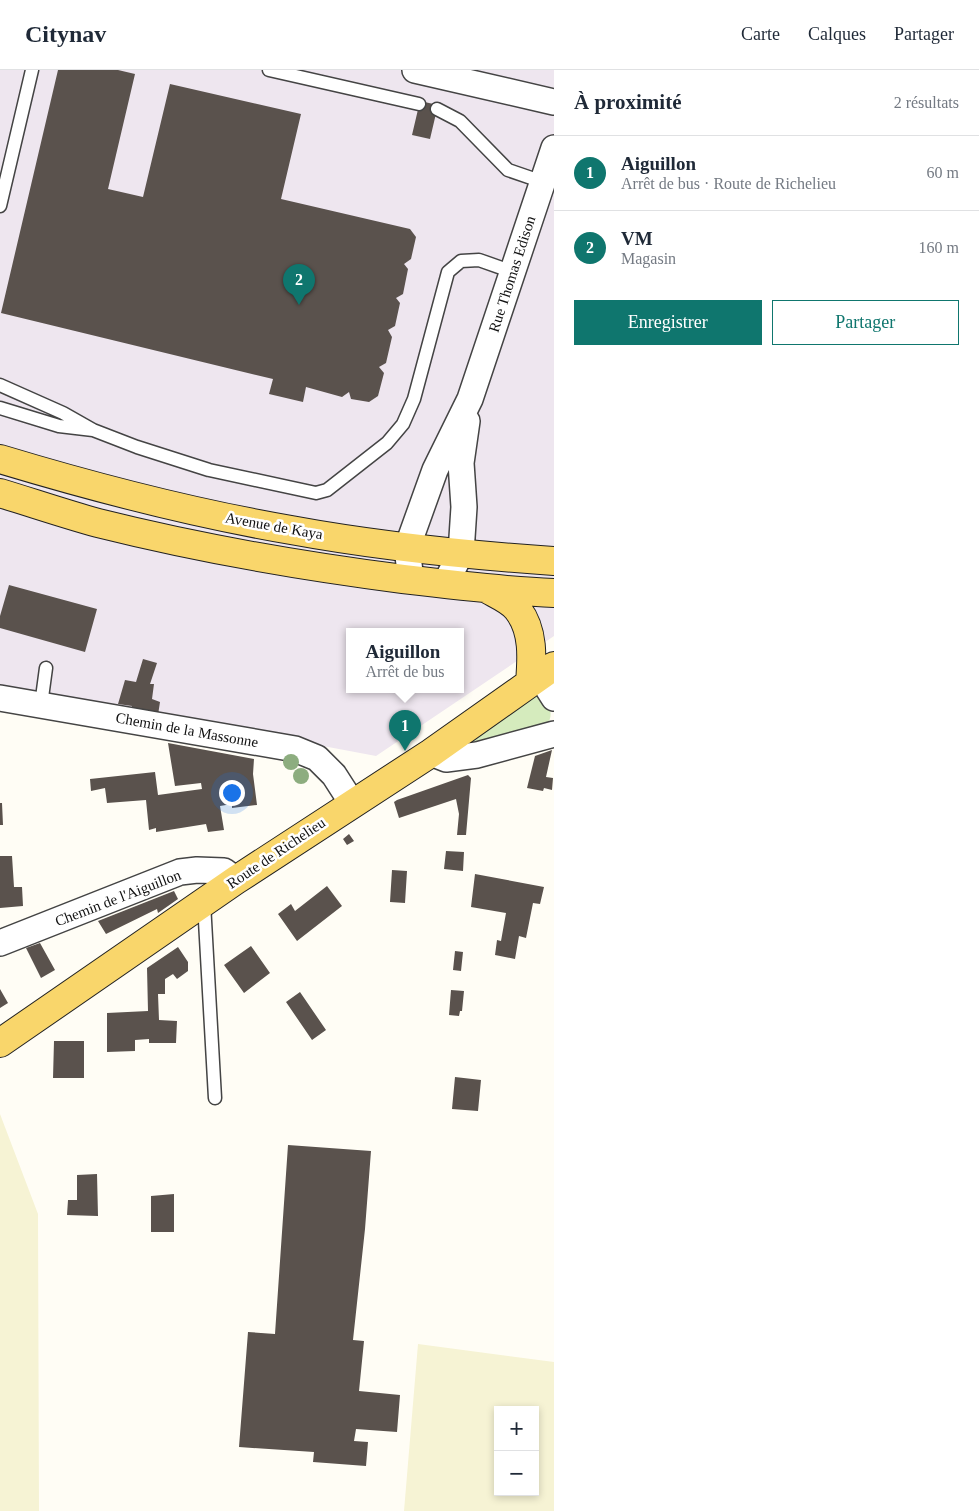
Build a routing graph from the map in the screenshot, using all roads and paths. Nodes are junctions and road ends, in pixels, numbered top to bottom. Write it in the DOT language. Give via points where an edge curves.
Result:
graph roads {
  1 [pos="32,70"];
  2 [pos="269,70"];
  3 [pos="415,70"];
  4 [pos="554,102"];
  5 [pos="419,104"];
  6 [pos="438,109"];
  7 [pos="554,148"];
  8 [pos="543,182"];
  9 [pos="0,206"];
  10 [pos="513,272"];
  11 [pos="0,385"];
  12 [pos="470,399"];
  13 [pos="0,408"];
  14 [pos="92,430"];
  15 [pos="0,459"];
  16 [pos="0,493"];
  17 [pos="407,548"];
  18 [pos="461,554"];
  19 [pos="554,561"];
  20 [pos="412,580"];
  21 [pos="445,584"];
  22 [pos="485,588"];
  23 [pos="554,594"];
  24 [pos="46,668"];
  25 [pos="544,681"];
  26 [pos="0,698"];
  27 [pos="41,705"];
  28 [pos="554,734"];
  29 [pos="431,753"];
  30 [pos="352,803"];
  31 [pos="236,880"];
  32 [pos="204,902"];
  33 [pos="0,943"];
  34 [pos="0,1043"];
  35 [pos="214,1098"];
  1 -- 9 [label="lane"];
  2 -- 5 [label="lane"];
  3 -- 4 [label="street"];
  6 -- 8 [label="lane" via="460,120 508,170"];
  7 -- 8 [label="street, Rue Thomas Edison"];
  8 -- 10 [label="street, Rue Thomas Edison"];
  10 -- 12 [label="street, Rue Thomas Edison"];
  10 -- 14 [label="lane" via="479,260 460,261 448,272 414,399 403,424 387,443 327,490 316,493 209,470"];
  11 -- 14 [label="lane" via="63,413"];
  12 -- 17 [label="street, Rue Thomas Edison" via="435,470"];
  12 -- 18 [label="street, Rue Thomas Edison" via="461,463 464,507"];
  13 -- 14 [label="lane" via="59,426"];
  15 -- 17 [label="main road, Avenue de Kaya" via="201,512"];
  16 -- 20 [label="main road" via="97,522 186,543 311,566"];
  17 -- 18 [label="main road, Avenue de Kaya"];
  17 -- 20 [label="street, Rue Thomas Edison"];
  18 -- 19 [label="main road, Avenue de Kaya"];
  18 -- 21 [label="street, Rue Thomas Edison"];
  20 -- 21 [label="main road"];
  21 -- 22 [label="main road"];
  22 -- 23 [label="main road"];
  22 -- 25 [label="main road" via="518,609"];
  24 -- 27 [label="lane"];
  25 -- 29 [label="main road, Route de Richelieu"];
  26 -- 27 [label="street, Chemin de la Massonne"];
  27 -- 30 [label="street, Chemin de la Massonne" via="295,749 316,758 334,774"];
  28 -- 29 [label="street" via="478,755 446,759"];
  29 -- 30 [label="main road, Route de Richelieu"];
  30 -- 31 [label="main road, Route de Richelieu"];
  31 -- 32 [label="main road, Route de Richelieu"];
  31 -- 33 [label="street, Chemin de l'Aiguillon" via="224,871 180,872"];
  32 -- 34 [label="main road, Route de Richelieu"];
  32 -- 35 [label="lane"];
}
